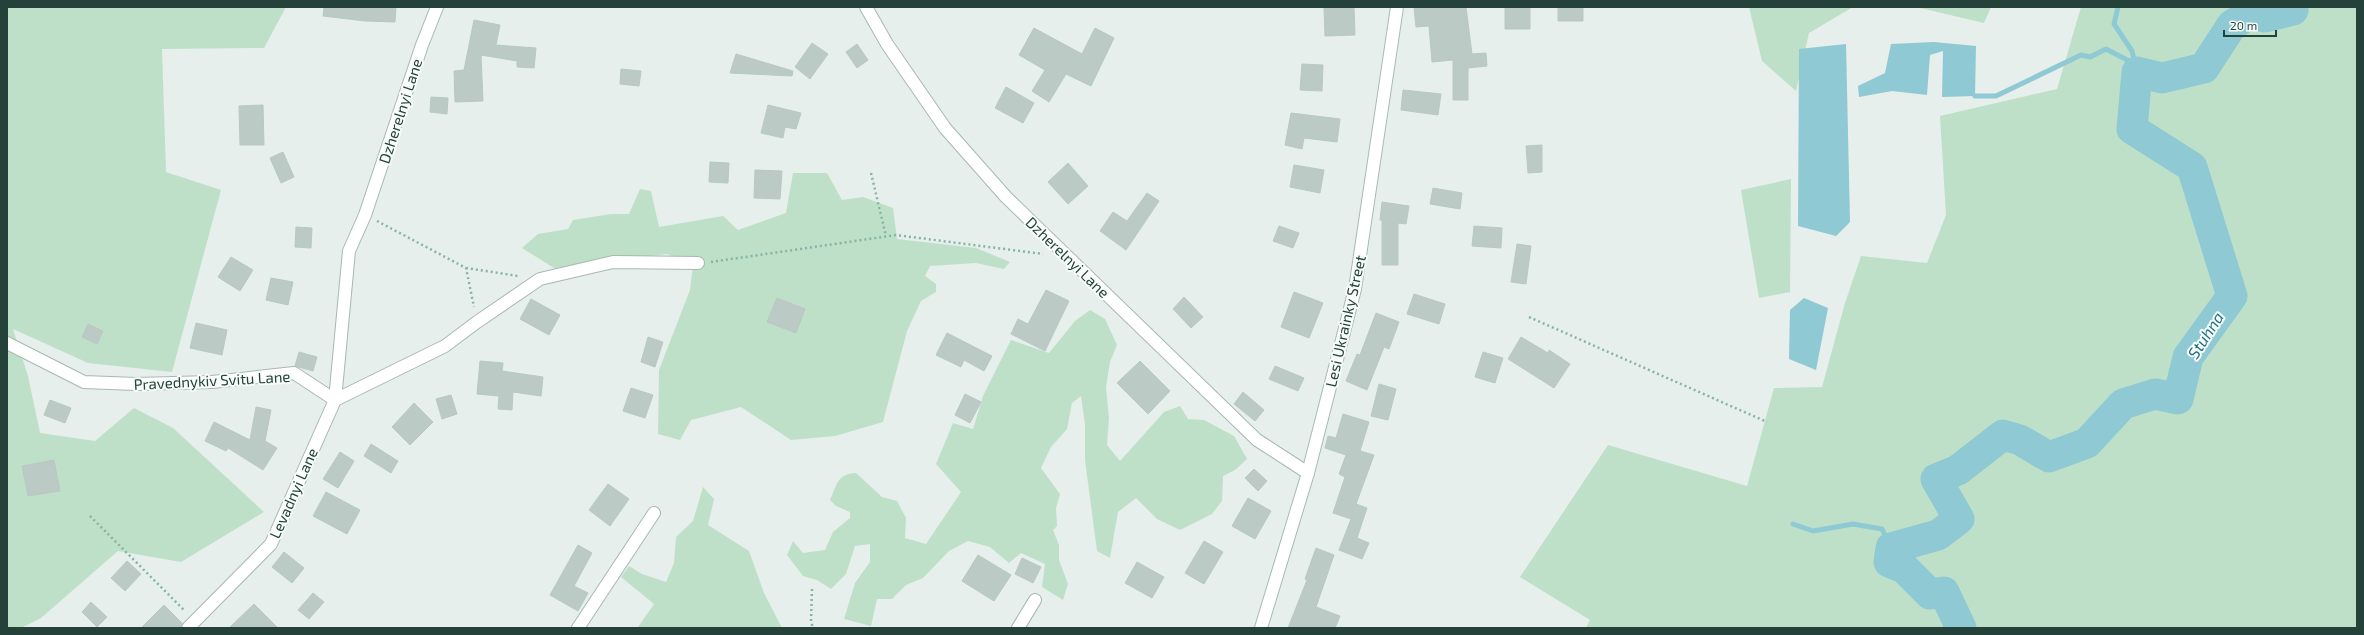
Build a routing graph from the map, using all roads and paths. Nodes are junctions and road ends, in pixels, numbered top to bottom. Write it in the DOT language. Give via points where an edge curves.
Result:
graph roads {
  1 [pos="437,7"];
  2 [pos="866,7"];
  3 [pos="1397,7"];
  4 [pos="871,173"];
  5 [pos="364,219"];
  6 [pos="886,236"];
  7 [pos="1068,257"];
  8 [pos="698,263"];
  9 [pos="466,268"];
  10 [pos="540,279"];
  11 [pos="1529,317"];
  12 [pos="477,322"];
  13 [pos="7,343"];
  14 [pos="335,400"];
  15 [pos="1767,422"];
  16 [pos="1308,473"];
  17 [pos="654,513"];
  18 [pos="90,516"];
  19 [pos="812,589"];
  20 [pos="1035,600"];
  21 [pos="196,626"];
  22 [pos="578,628"];
  23 [pos="813,628"];
  24 [pos="1018,628"];
  25 [pos="1261,628"];
  1 -- 5 [label="street, Dzherelnyi Lane"];
  2 -- 7 [label="street, Dzherelnyi Lane" via="887,44 944,128 1006,197"];
  3 -- 16 [label="street, Lesi Ukrainky Street" via="1355,289"];
  4 -- 6 [label="path"];
  5 -- 9 [label="path"];
  5 -- 14 [label="street" via="349,251"];
  6 -- 7 [label="path" via="896,235"];
  6 -- 8 [label="path"];
  7 -- 16 [label="street, Dzherelnyi Lane" via="1257,440"];
  8 -- 10 [label="street" via="613,262"];
  9 -- 10 [label="path"];
  9 -- 12 [label="path"];
  10 -- 12 [label="street"];
  11 -- 15 [label="path"];
  12 -- 14 [label="street" via="445,346"];
  13 -- 14 [label="street, Pravednykiv Svitu Lane" via="84,382 212,382 294,373"];
  14 -- 21 [label="street, Levadnyi Lane" via="271,544"];
  16 -- 25 [label="street, Lesi Ukrainky Street"];
  17 -- 22 [label="street"];
  18 -- 21 [label="path"];
  19 -- 23 [label="path"];
  20 -- 24 [label="street"];
}
